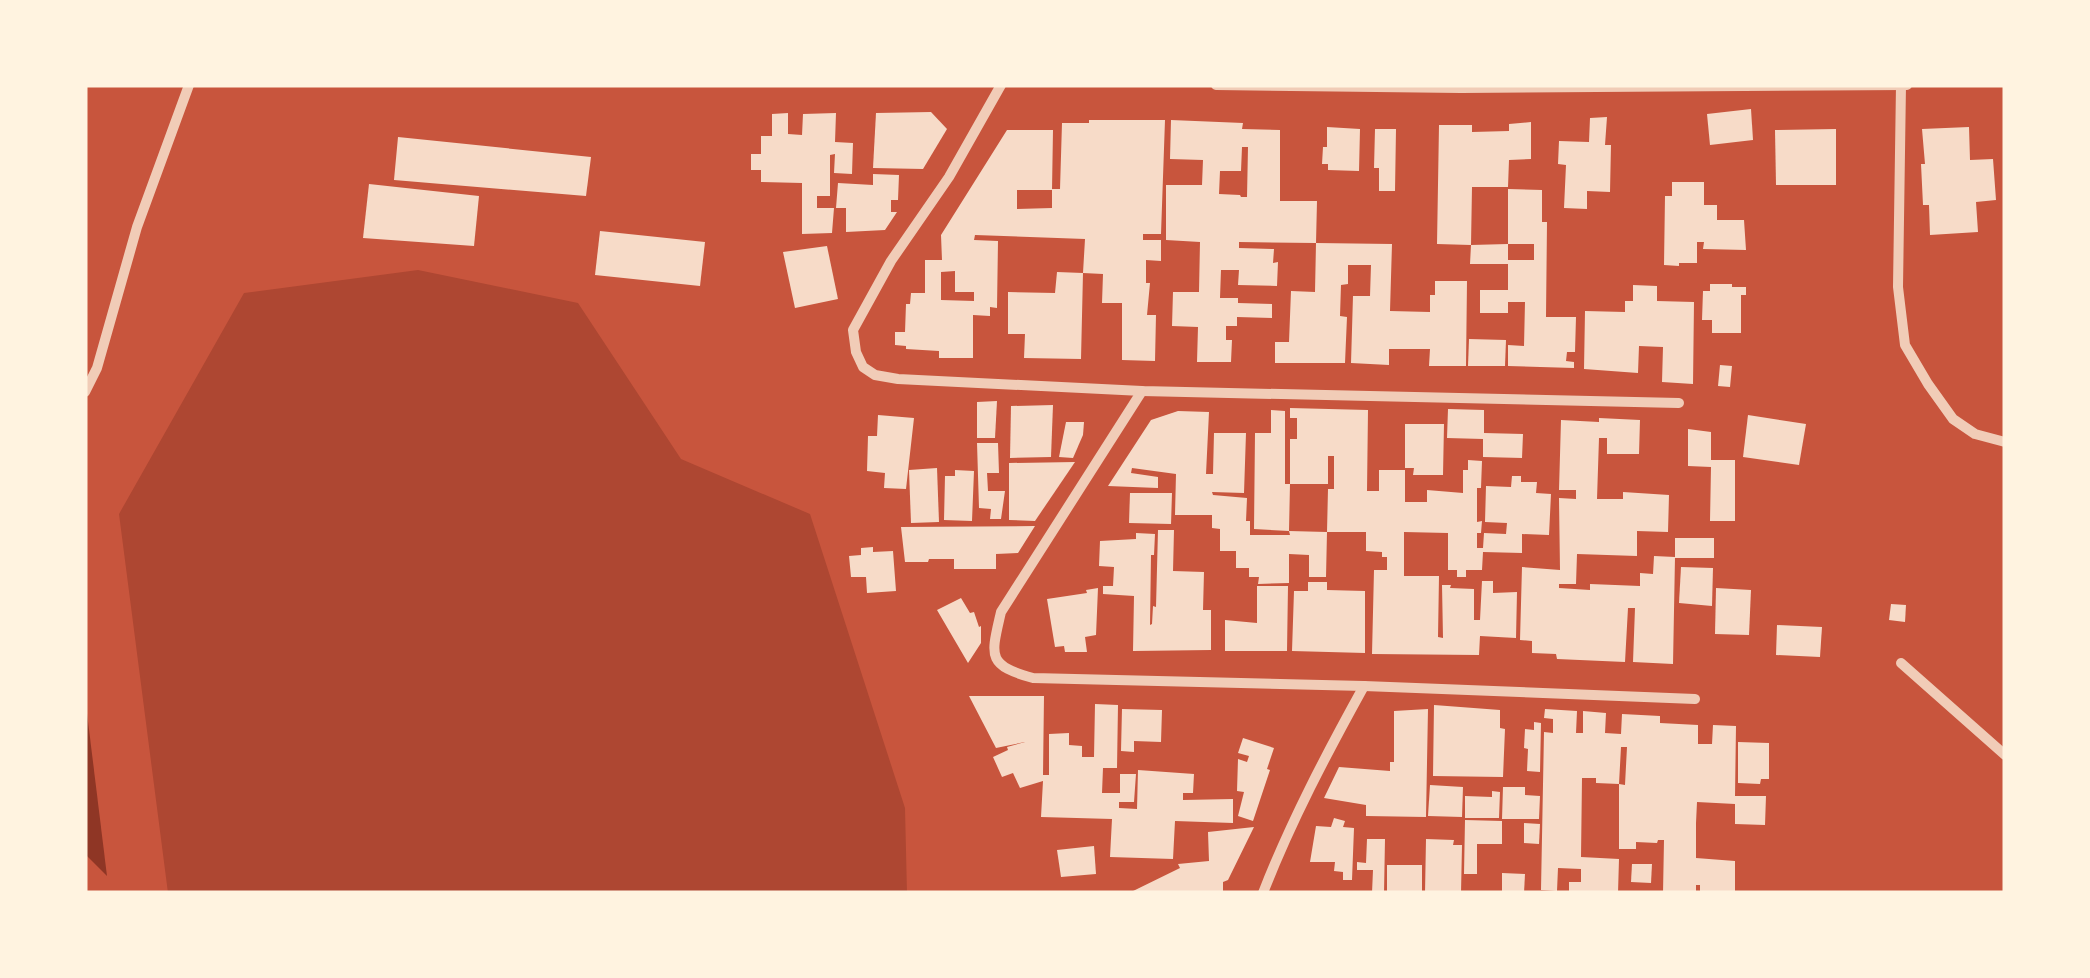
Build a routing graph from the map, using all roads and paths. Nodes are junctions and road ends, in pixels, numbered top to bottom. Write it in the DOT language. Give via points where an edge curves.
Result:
graph roads {
  1 [pos="189,85"];
  2 [pos="1001,85"];
  3 [pos="1216,85"];
  4 [pos="1903,85"];
  5 [pos="85,392"];
  6 [pos="1142,392"];
  7 [pos="1679,403"];
  8 [pos="2005,442"];
  9 [pos="1901,663"];
  10 [pos="1364,686"];
  11 [pos="1695,699"];
  12 [pos="2005,755"];
  13 [pos="1264,893"];
  1 -- 5 [label="street"];
  2 -- 6 [label="street" via="853,330 863,368 898,379"];
  3 -- 4 [label="street"];
  4 -- 8 [label="street" via="1898,287 1905,345 1954,419 1975,434"];
  6 -- 7 [label="street"];
  6 -- 10 [label="street" via="1001,612 993,648 998,662 1033,678"];
  9 -- 12 [label="street"];
  10 -- 11 [label="street"];
  10 -- 13 [label="street"];
}
